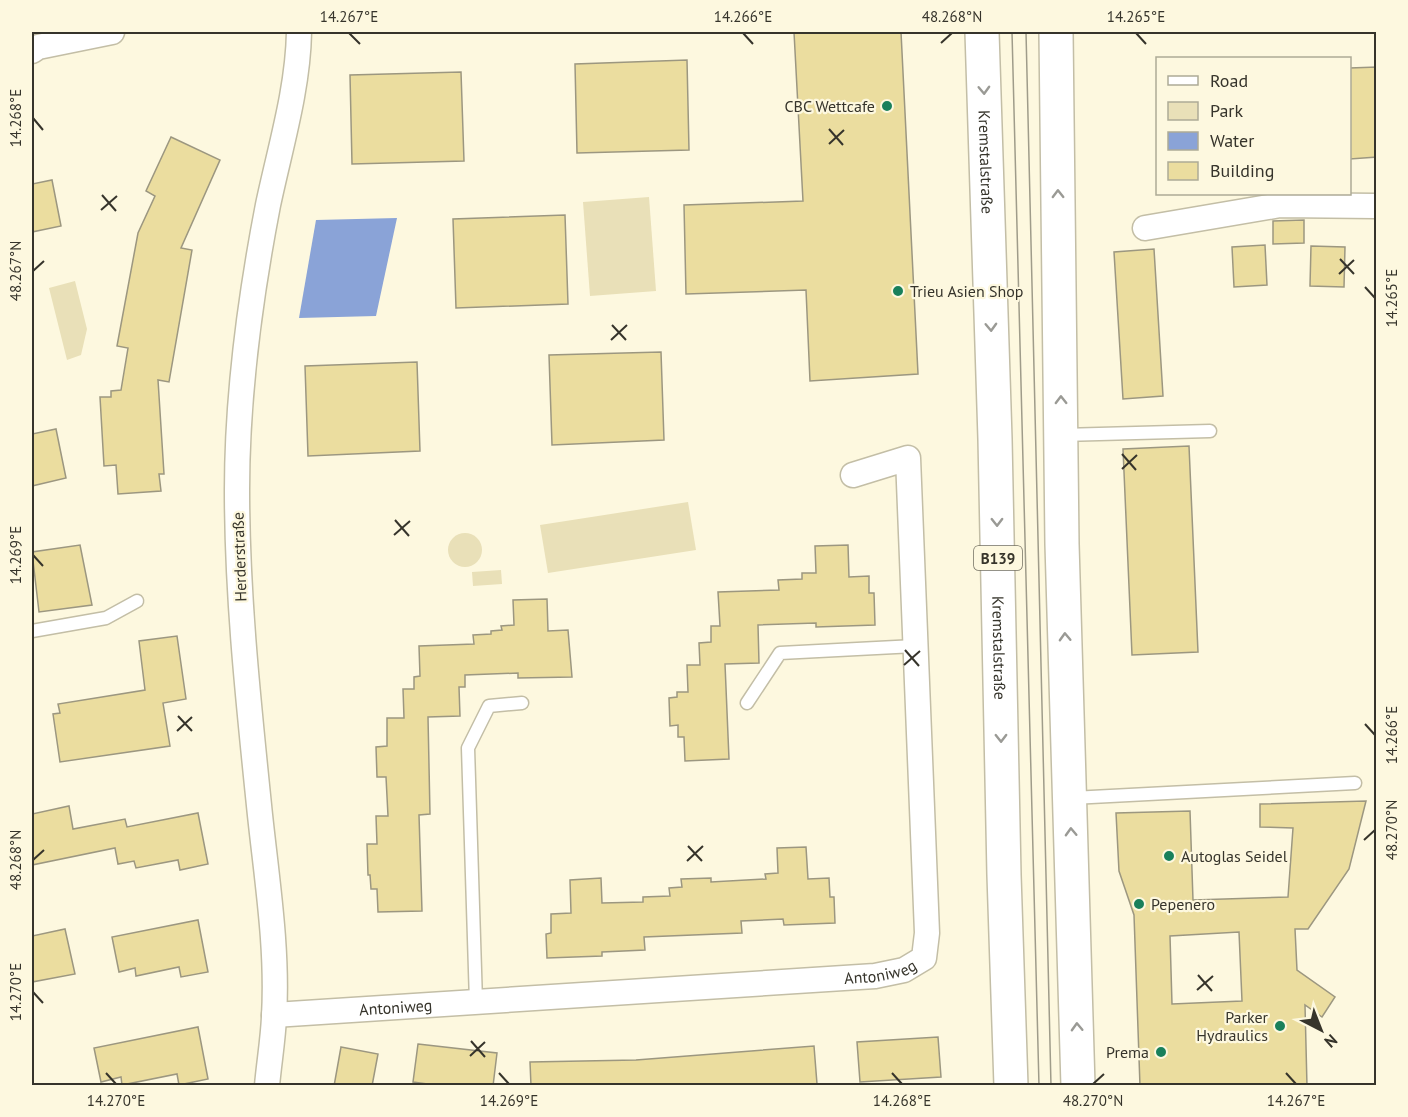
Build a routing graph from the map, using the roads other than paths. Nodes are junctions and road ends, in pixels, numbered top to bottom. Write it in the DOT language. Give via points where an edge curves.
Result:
graph roads {
  1 [pos="112,32"];
  2 [pos="299,32"];
  3 [pos="982,32"];
  4 [pos="1056,32"];
  5 [pos="32,51"];
  6 [pos="1377,206"];
  7 [pos="1145,228"];
  8 [pos="1210,431"];
  9 [pos="1062,435"];
  10 [pos="853,475"];
  11 [pos="137,601"];
  12 [pos="32,631"];
  13 [pos="915,646"];
  14 [pos="522,703"];
  15 [pos="747,703"];
  16 [pos="1355,783"];
  17 [pos="1070,798"];
  18 [pos="476,1002"];
  19 [pos="274,1015"];
  20 [pos="267,1086"];
  21 [pos="1011,1086"];
  22 [pos="1078,1086"];
  1 -- 5 [label="street"];
  2 -- 19 [label="street, Herderstraße" via="288,113 255,277 238,427 245,659 273,931"];
  3 -- 21 [label="main road, Kremstalstraße / B139, one-way"];
  9 -- 4 [label="main road, one-way"];
  6 -- 7 [label="street" via="1280,205"];
  8 -- 9 [label="lane"];
  17 -- 9 [label="main road, one-way"];
  10 -- 13 [label="street, Antoniweg" via="908,458"];
  11 -- 12 [label="lane" via="106,618"];
  13 -- 15 [label="lane" via="780,653"];
  13 -- 18 [label="street, Antoniweg" via="927,933 924,958 916,965 875,976"];
  14 -- 18 [label="lane" via="489,706 468,748"];
  16 -- 17 [label="lane"];
  22 -- 17 [label="main road, one-way"];
  18 -- 19 [label="street, Antoniweg"];
  19 -- 20 [label="street, Herderstraße"];
}
